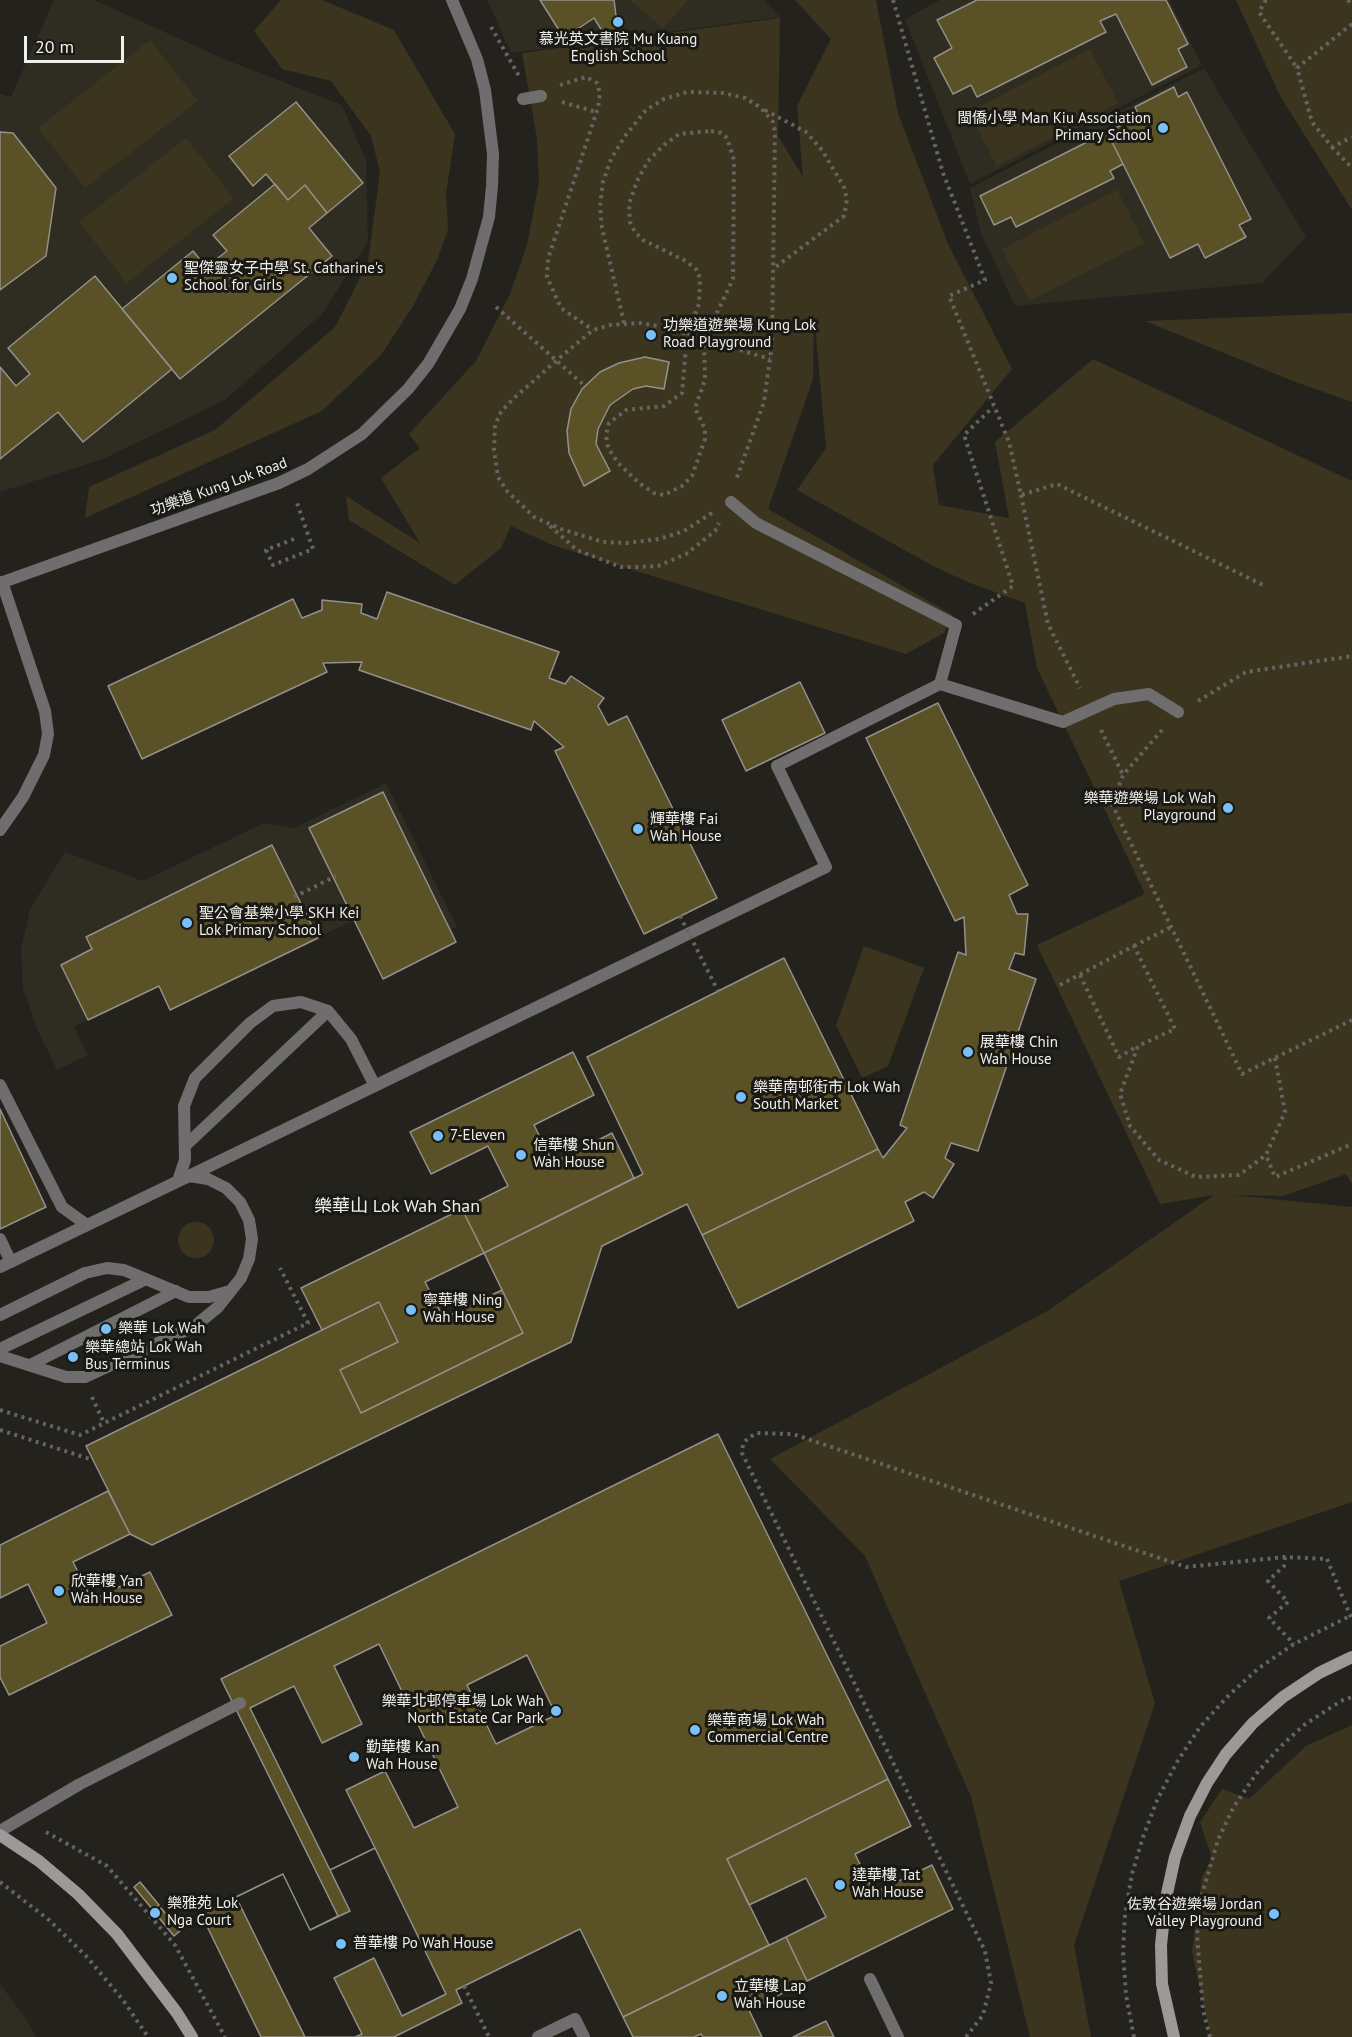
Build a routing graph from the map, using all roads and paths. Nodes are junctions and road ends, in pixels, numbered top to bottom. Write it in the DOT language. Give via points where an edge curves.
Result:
graph roads {
  1 [pos="452,0"];
  2 [pos="893,0"];
  3 [pos="1266,0"];
  4 [pos="1348,0"];
  5 [pos="1352,6"];
  6 [pos="489,23"];
  7 [pos="1352,24"];
  8 [pos="1297,68"];
  9 [pos="519,75"];
  10 [pos="541,96"];
  11 [pos="523,99"];
  12 [pos="760,107"];
  13 [pos="596,112"];
  14 [pos="1352,137"];
  15 [pos="1332,147"];
  16 [pos="1352,168"];
  17 [pos="773,270"];
  18 [pos="496,307"];
  19 [pos="624,323"];
  20 [pos="593,330"];
  21 [pos="687,335"];
  22 [pos="704,340"];
  23 [pos="770,359"];
  24 [pos="557,360"];
  25 [pos="585,386"];
  26 [pos="993,407"];
  27 [pos="736,478"];
  28 [pos="733,488"];
  29 [pos="1021,495"];
  30 [pos="295,498"];
  31 [pos="731,502"];
  32 [pos="715,511"];
  33 [pos="546,523"];
  34 [pos="294,539"];
  35 [pos="1,582"];
  36 [pos="1264,586"];
  37 [pos="1048,624"];
  38 [pos="956,625"];
  39 [pos="1352,656"];
  40 [pos="940,684"];
  41 [pos="1178,712"];
  42 [pos="0,830"];
  43 [pos="336,876"];
  44 [pos="294,897"];
  45 [pos="680,916"];
  46 [pos="1171,927"];
  47 [pos="1134,946"];
  48 [pos="1080,975"];
  49 [pos="1060,985"];
  50 [pos="718,992"];
  51 [pos="328,1011"];
  52 [pos="1352,1020"];
  53 [pos="1138,1046"];
  54 [pos="1275,1058"];
  55 [pos="0,1085"];
  56 [pos="375,1086"];
  57 [pos="1352,1144"];
  58 [pos="186,1145"];
  59 [pos="1266,1155"];
  60 [pos="184,1178"];
  61 [pos="87,1225"];
  62 [pos="0,1239"];
  63 [pos="5,1264"];
  64 [pos="280,1268"];
  65 [pos="146,1279"];
  66 [pos="231,1290"];
  67 [pos="176,1291"];
  68 [pos="0,1315"];
  69 [pos="0,1349"];
  70 [pos="0,1356"];
  71 [pos="30,1365"];
  72 [pos="90,1394"];
  73 [pos="0,1410"];
  74 [pos="104,1423"];
  75 [pos="0,1430"];
  76 [pos="93,1460"];
  77 [pos="1284,1557"];
  78 [pos="1352,1620"];
  79 [pos="1294,1644"];
  80 [pos="1352,1657"];
  81 [pos="1352,1697"];
  82 [pos="240,1703"];
  83 [pos="0,1833"];
  84 [pos="0,1882"];
  85 [pos="870,1979"];
  86 [pos="464,1986"];
  87 [pos="148,2037"];
  88 [pos="192,2037"];
  89 [pos="489,2037"];
  90 [pos="538,2037"];
  91 [pos="584,2037"];
  92 [pos="898,2037"];
  93 [pos="966,2037"];
  94 [pos="1174,2037"];
  95 [pos="1210,2037"];
  1 -- 35 [label="street, 功樂道 Kung Lok Road" via="477,59 485,90 492,143 492,186 489,217 472,279 460,309 428,364 362,434 308,469 279,483"];
  2 -- 26 [label="path" via="943,173 985,280 949,296"];
  3 -- 8 [label="path" via="1259,12"];
  4 -- 5 [label="path"];
  6 -- 9 [label="path"];
  7 -- 8 [label="path"];
  8 -- 15 [label="path" via="1312,122"];
  10 -- 11 [label="street"];
  10 -- 13 [label="path"];
  10 -- 13 [label="path" via="571,80 586,77 597,83 600,93"];
  12 -- 17 [label="path" via="773,122 775,132"];
  12 -- 17 [label="path" via="806,132 822,150 844,187 847,200 844,216"];
  12 -- 19 [label="path" via="745,98 723,93 687,92 646,110 625,136 611,159 600,206"];
  13 -- 20 [label="path" via="548,259 547,277 561,308"];
  14 -- 15 [label="path"];
  15 -- 16 [label="path"];
  17 -- 23 [label="path"];
  18 -- 24 [label="path, bridge"];
  19 -- 20 [label="path"];
  19 -- 21 [label="path" via="664,327"];
  20 -- 24 [label="path"];
  21 -- 22 [label="path"];
  21 -- 22 [label="path" via="682,393 664,405 626,410 609,423 606,435 608,448 618,463 654,493 664,495 692,476 705,439 705,429 694,408 705,380"];
  21 -- 22 [label="path" via="701,294 697,270 643,240 630,222 629,204 648,161 664,145 679,134 711,131 727,138 734,160 734,268 733,279"];
  22 -- 23 [label="path"];
  23 -- 27 [label="path" via="764,402"];
  24 -- 25 [label="path, bridge"];
  24 -- 33 [label="path" via="512,400 495,425 498,477 519,503"];
  26 -- 29 [label="path" via="1009,442"];
  26 -- 38 [label="path" via="964,435 1013,586"];
  27 -- 28 [label="path"];
  27 -- 31 [label="path"];
  29 -- 36 [label="path" via="1057,484"];
  29 -- 37 [label="path"];
  30 -- 34 [label="path" via="313,549 273,565 266,550"];
  31 -- 33 [label="path" via="715,531 686,554 658,566 621,567 577,550"];
  31 -- 38 [label="street" via="756,523"];
  32 -- 33 [label="path" via="684,531 626,543 603,542"];
  35 -- 42 [label="street" via="45,711 48,734 44,755"];
  38 -- 40 [label="street"];
  39 -- 41 [label="path" via="1246,672"];
  40 -- 41 [label="street" via="1063,722 1114,699 1149,694"];
  40 -- 56 [label="street" via="777,766 826,867"];
  41 -- 46 [label="path" via="1123,776 1112,804"];
  43 -- 44 [label="path"];
  45 -- 50 [label="path, bridge"];
  46 -- 47 [label="path"];
  46 -- 54 [label="path" via="1242,1074"];
  47 -- 48 [label="path"];
  47 -- 53 [label="path" via="1175,1029"];
  48 -- 49 [label="path"];
  48 -- 53 [label="path" via="1119,1057"];
  51 -- 56 [label="street" via="351,1039"];
  51 -- 58 [label="street"];
  51 -- 58 [label="street" via="301,1002 273,1006 250,1023 195,1078 184,1106"];
  52 -- 54 [label="path"];
  53 -- 59 [label="path" via="1120,1094 1130,1126 1159,1161 1196,1177 1239,1175"];
  54 -- 59 [label="path" via="1285,1112"];
  55 -- 61 [label="street" via="62,1207"];
  56 -- 60 [label="street"];
  57 -- 59 [label="path" via="1275,1177"];
  58 -- 60 [label="street"];
  60 -- 61 [label="street"];
  60 -- 66 [label="street" via="208,1179 226,1188 240,1202 249,1220 249,1259"];
  61 -- 63 [label="street"];
  62 -- 63 [label="street"];
  64 -- 74 [label="path" via="308,1323"];
  65 -- 67 [label="street"];
  65 -- 68 [label="street" via="106,1268"];
  65 -- 69 [label="street"];
  66 -- 67 [label="street" via="209,1297 189,1297"];
  66 -- 71 [label="street" via="195,1326 95,1374 75,1378"];
  67 -- 71 [label="street"];
  70 -- 71 [label="street"];
  72 -- 74 [label="path"];
  73 -- 74 [label="path" via="80,1435"];
  75 -- 76 [label="path"];
  77 -- 78 [label="path, bridge" via="1327,1559"];
  77 -- 79 [label="path" via="1284,1566 1268,1581 1288,1602 1269,1618"];
  77 -- 93 [label="path" via="1186,1567 793,1434 757,1433 743,1444 742,1453 985,1951 991,1983 983,2015"];
  80 -- 94 [label="main road" via="1319,1672 1253,1723 1226,1754 1190,1816 1175,1857 1161,1945 1162,1984"];
  81 -- 95 [label="path" via="1304,1725 1279,1748 1239,1799 1218,1840 1201,1898 1197,1935 1203,2010"];
  82 -- 83 [label="street" via="80,1784"];
  83 -- 88 [label="main road" via="39,1860 117,1934"];
  84 -- 87 [label="path" via="49,1920 86,1956"];
  85 -- 92 [label="street"];
  86 -- 89 [label="path"];
  90 -- 91 [label="street" via="575,2019"];
}
